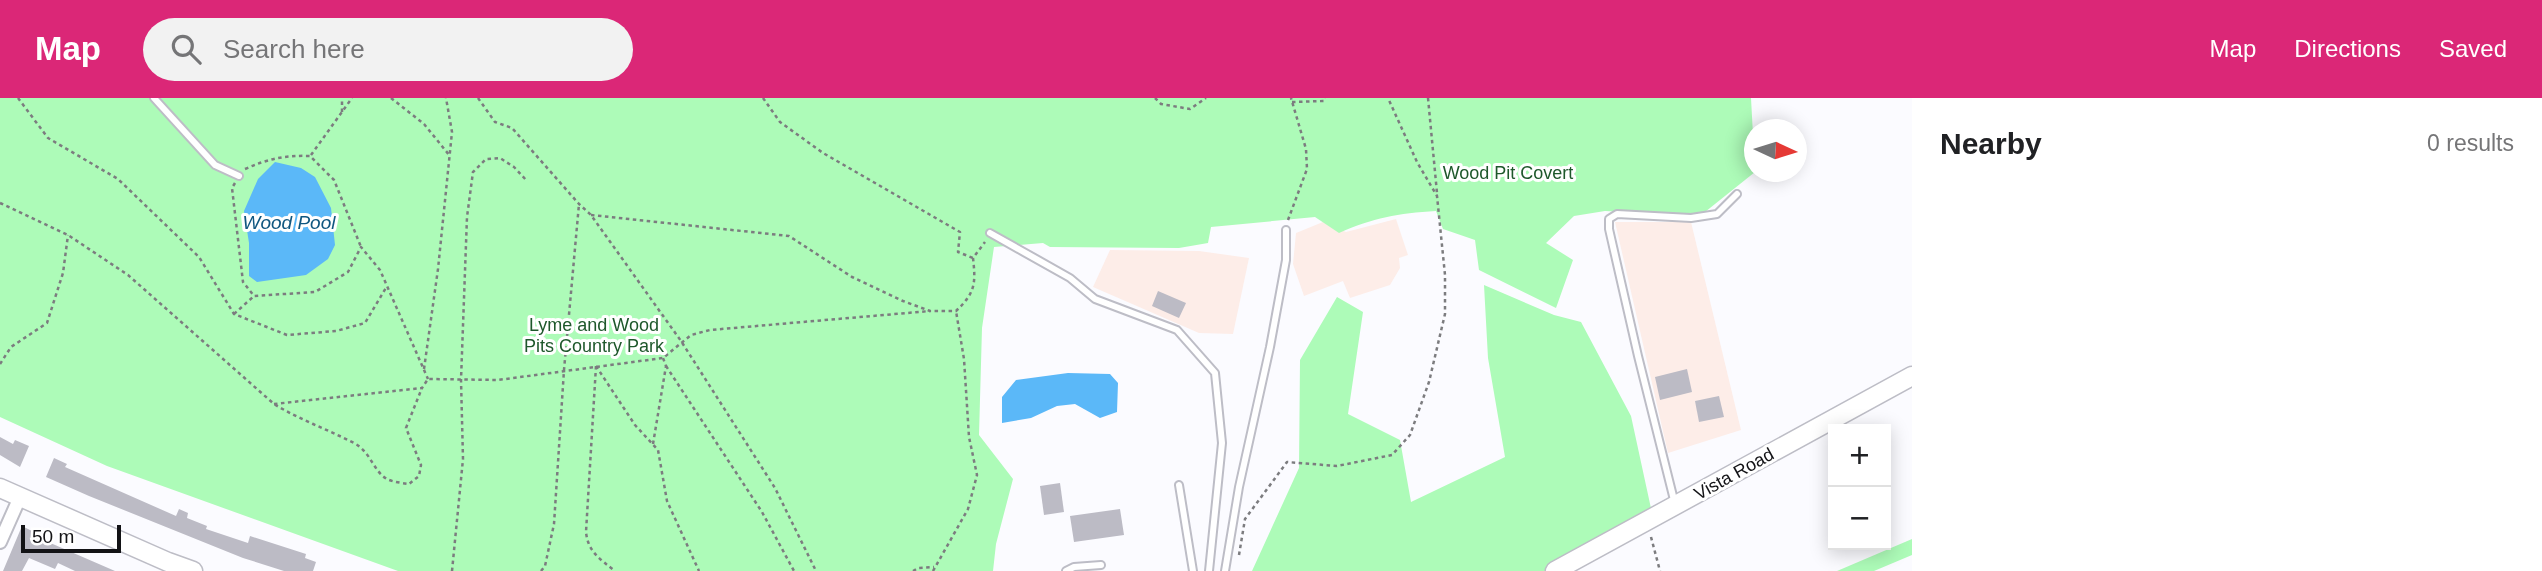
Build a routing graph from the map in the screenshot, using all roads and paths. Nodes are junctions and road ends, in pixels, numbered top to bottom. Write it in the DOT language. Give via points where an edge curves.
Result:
graph roads {
  1 [pos="19,98"];
  2 [pos="154,98"];
  3 [pos="342,98"];
  4 [pos="352,98"];
  5 [pos="391,98"];
  6 [pos="446,98"];
  7 [pos="478,98"];
  8 [pos="763,98"];
  9 [pos="1155,98"];
  10 [pos="1206,98"];
  11 [pos="1325,98"];
  12 [pos="1388,98"];
  13 [pos="1428,98"];
  14 [pos="1292,100"];
  15 [pos="342,113"];
  16 [pos="310,156"];
  17 [pos="450,156"];
  18 [pos="239,176"];
  19 [pos="527,181"];
  20 [pos="1737,194"];
  21 [pos="1437,196"];
  22 [pos="0,203"];
  23 [pos="579,205"];
  24 [pos="591,215"];
  25 [pos="1286,230"];
  26 [pos="990,233"];
  27 [pos="68,235"];
  28 [pos="361,247"];
  29 [pos="973,258"];
  30 [pos="387,286"];
  31 [pos="254,296"];
  32 [pos="930,311"];
  33 [pos="956,311"];
  34 [pos="233,314"];
  35 [pos="681,341"];
  36 [pos="663,358"];
  37 [pos="0,364"];
  38 [pos="596,366"];
  39 [pos="666,366"];
  40 [pos="564,370"];
  41 [pos="424,372"];
  42 [pos="1912,376"];
  43 [pos="428,379"];
  44 [pos="461,380"];
  45 [pos="422,387"];
  46 [pos="274,404"];
  47 [pos="653,445"];
  48 [pos="1179,485"];
  49 [pos="0,488"];
  50 [pos="20,497"];
  51 [pos="1675,506"];
  52 [pos="1647,522"];
  53 [pos="0,542"];
  54 [pos="1238,558"];
  55 [pos="1101,565"];
  56 [pos="934,569"];
  57 [pos="192,571"];
  58 [pos="452,571"];
  59 [pos="541,571"];
  60 [pos="615,571"];
  61 [pos="699,571"];
  62 [pos="794,571"];
  63 [pos="816,571"];
  64 [pos="913,571"];
  65 [pos="1066,571"];
  66 [pos="1193,571"];
  67 [pos="1209,571"];
  68 [pos="1224,571"];
  69 [pos="1555,571"];
  70 [pos="1660,571"];
  1 -- 34 [label="path" via="48,138 118,178 199,257"];
  2 -- 18 [label="lane" via="215,164"];
  3 -- 15 [label="path"];
  4 -- 15 [label="path"];
  5 -- 17 [label="path" via="424,124"];
  6 -- 17 [label="path" via="452,132"];
  7 -- 23 [label="path" via="495,122 512,128"];
  8 -- 29 [label="path" via="780,122 822,153 960,232 958,252"];
  9 -- 10 [label="path" via="1161,104 1190,109"];
  11 -- 14 [label="path"];
  12 -- 21 [label="path"];
  13 -- 21 [label="path"];
  14 -- 25 [label="path" via="1307,169"];
  15 -- 16 [label="path"];
  16 -- 18 [label="path" via="264,160"];
  16 -- 28 [label="path" via="334,180"];
  17 -- 41 [label="path"];
  18 -- 31 [label="path" via="232,188 243,282"];
  19 -- 44 [label="path" via="500,158 486,159 473,172 467,203"];
  20 -- 51 [label="lane" via="1717,214 1691,218 1617,214 1609,219"];
  21 -- 54 [label="path" via="1445,314 1429,382 1410,435 1392,455 1337,466 1287,462 1245,519"];
  22 -- 27 [label="path"];
  23 -- 24 [label="path"];
  23 -- 40 [label="path"];
  24 -- 32 [label="path" via="789,236 852,277"];
  24 -- 35 [label="path"];
  25 -- 68 [label="lane" via="1286,260"];
  26 -- 29 [label="path"];
  26 -- 67 [label="lane" via="1070,278 1095,299 1177,330 1215,373 1222,443"];
  27 -- 37 [label="path" via="63,273 47,323 11,347"];
  27 -- 46 [label="path" via="128,275"];
  28 -- 30 [label="path"];
  28 -- 31 [label="path" via="348,272 315,292"];
  29 -- 33 [label="path" via="971,298"];
  30 -- 34 [label="path" via="365,323 336,331 287,335"];
  30 -- 41 [label="path"];
  31 -- 34 [label="path"];
  32 -- 33 [label="path"];
  32 -- 35 [label="path" via="710,330"];
  33 -- 56 [label="path" via="977,475 968,509"];
  35 -- 36 [label="path"];
  35 -- 63 [label="path" via="775,488"];
  36 -- 38 [label="path"];
  36 -- 39 [label="path"];
  38 -- 40 [label="path"];
  38 -- 47 [label="path"];
  38 -- 60 [label="path" via="587,545"];
  39 -- 47 [label="path"];
  39 -- 62 [label="path" via="762,512"];
  40 -- 44 [label="path" via="511,379"];
  40 -- 59 [label="path" via="554,524"];
  41 -- 43 [label="path"];
  42 -- 51 [label="main road, Vista Road"];
  43 -- 44 [label="path"];
  43 -- 45 [label="path"];
  44 -- 58 [label="path" via="464,459"];
  45 -- 46 [label="path"];
  45 -- 46 [label="path" via="406,428 421,465 419,477 409,484 387,479 355,443"];
  47 -- 61 [label="path" via="658,450 667,501"];
  48 -- 66 [label="lane"];
  49 -- 50 [label="main road"];
  50 -- 53 [label="street"];
  50 -- 57 [label="main road"];
  51 -- 52 [label="main road, Vista Road"];
  52 -- 69 [label="main road, Vista Road"];
  52 -- 70 [label="path"];
  55 -- 65 [label="lane"];
  56 -- 64 [label="path"];
}
